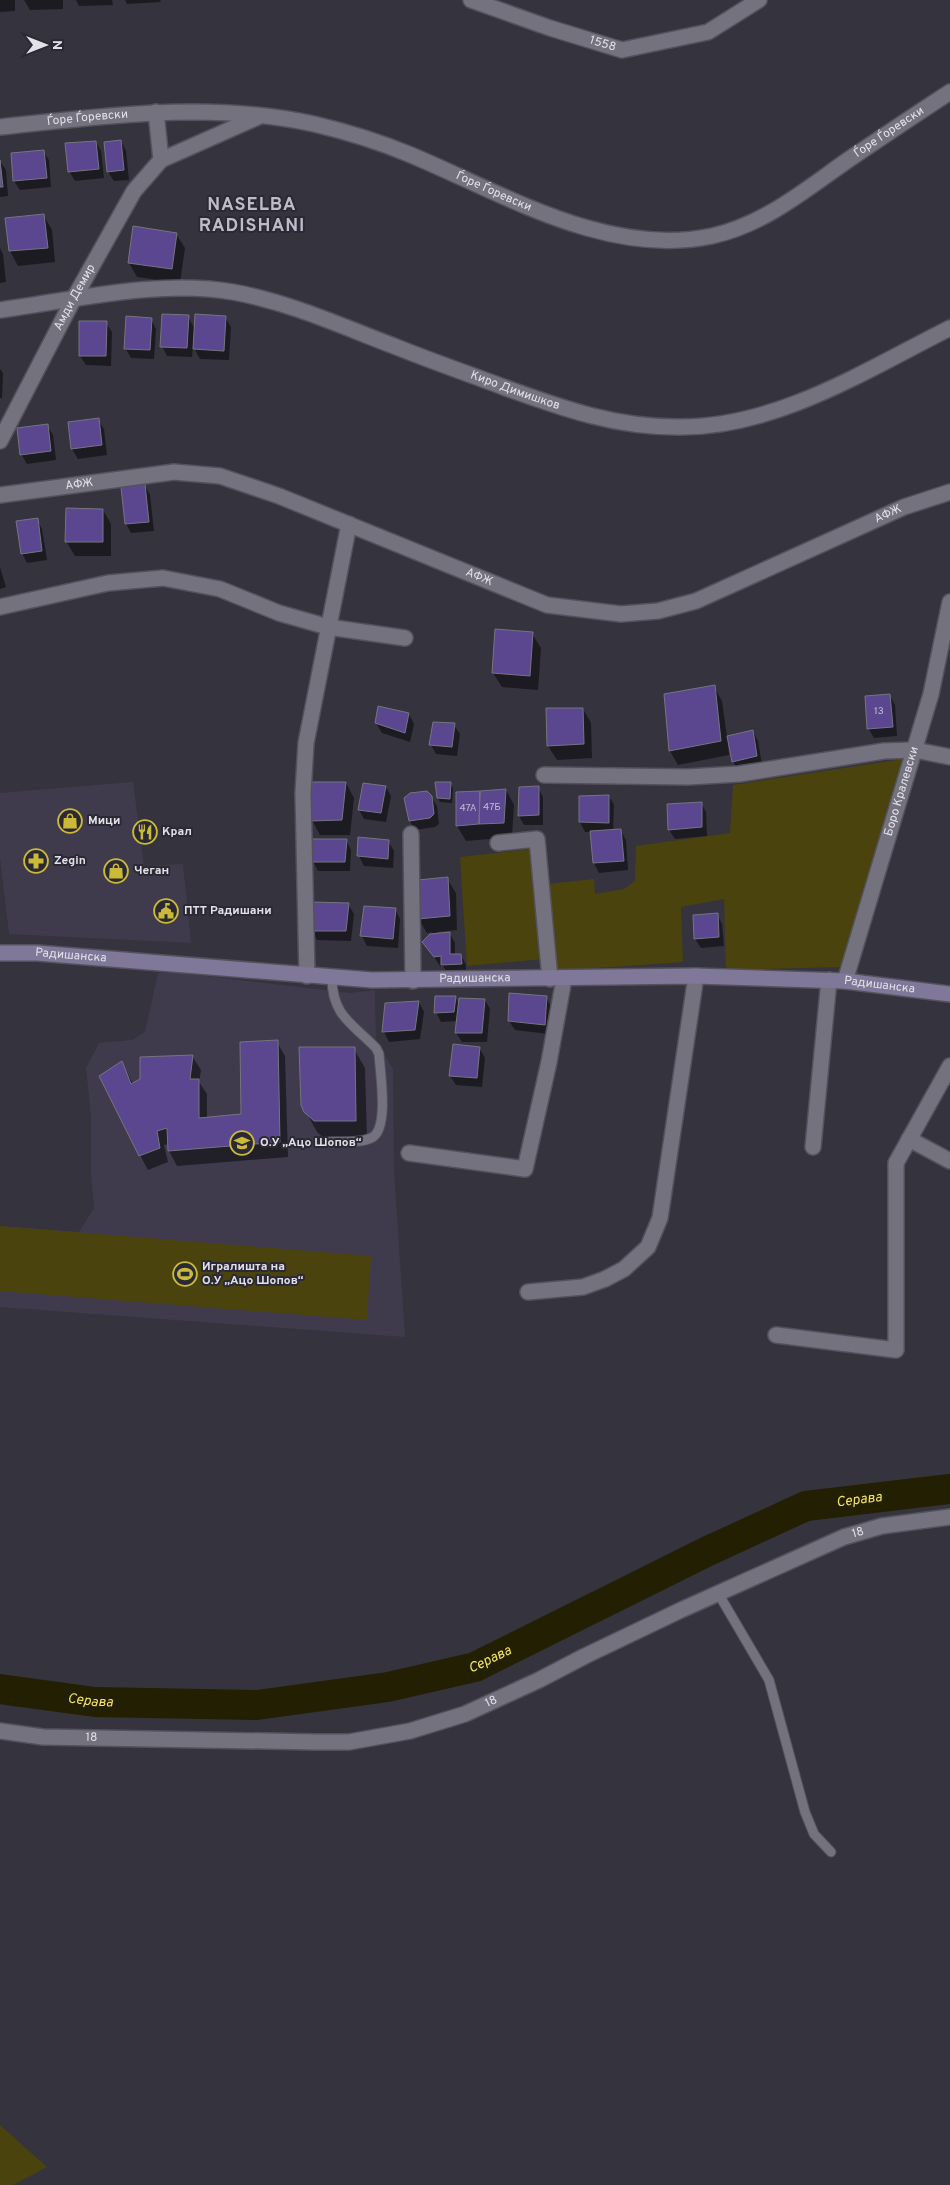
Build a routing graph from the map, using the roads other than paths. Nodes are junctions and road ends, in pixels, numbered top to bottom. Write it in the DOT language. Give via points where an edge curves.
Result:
graph roads {
  1 [pos="471,0"];
  2 [pos="759,0"];
  3 [pos="950,92"];
  4 [pos="156,112"];
  5 [pos="262,115"];
  6 [pos="0,127"];
  7 [pos="161,160"];
  8 [pos="73,300"];
  9 [pos="0,310"];
  10 [pos="950,328"];
  11 [pos="0,440"];
  12 [pos="950,492"];
  13 [pos="0,495"];
  14 [pos="349,524"];
  15 [pos="950,602"];
  16 [pos="0,607"];
  17 [pos="328,627"];
  18 [pos="405,638"];
  19 [pos="915,750"];
  20 [pos="950,757"];
  21 [pos="544,775"];
  22 [pos="411,834"];
  23 [pos="498,842"];
  24 [pos="0,953"];
  25 [pos="307,976"];
  26 [pos="696,976"];
  27 [pos="332,978"];
  28 [pos="557,979"];
  29 [pos="829,980"];
  30 [pos="413,981"];
  31 [pos="845,981"];
  32 [pos="950,994"];
  33 [pos="950,1066"];
  34 [pos="909,1139"];
  35 [pos="327,1142"];
  36 [pos="813,1147"];
  37 [pos="409,1153"];
  38 [pos="950,1161"];
  39 [pos="528,1292"];
  40 [pos="776,1335"];
  41 [pos="950,1517"];
  42 [pos="718,1593"];
  43 [pos="0,1731"];
  44 [pos="831,1852"];
  1 -- 2 [label="street, 1558" via="622,50 708,32"];
  3 -- 5 [label="street, Ѓоре Ѓоревски" via="802,194 749,225 677,241 621,236 570,223 370,139"];
  4 -- 5 [label="street, Ѓоре Ѓоревски"];
  4 -- 6 [label="street, Ѓоре Ѓоревски"];
  4 -- 7 [label="street"];
  5 -- 7 [label="street, Амди Демир"];
  7 -- 8 [label="street, Амди Демир" via="134,191"];
  8 -- 9 [label="street, Киро Димишков"];
  8 -- 10 [label="street, Киро Димишков" via="172,288 233,292 345,326 550,404 591,417 646,426 682,427 739,419 783,408 824,392"];
  8 -- 11 [label="street, Амди Демир"];
  12 -- 14 [label="street, АФЖ" via="904,507 696,601 658,611 621,614 547,605"];
  13 -- 14 [label="street, АФЖ" via="174,472 202,473 235,480"];
  14 -- 17 [label="street"];
  15 -- 19 [label="street, Боро Кралевски" via="931,694"];
  16 -- 17 [label="street" via="108,582 163,578 220,589 279,613"];
  17 -- 18 [label="street"];
  17 -- 25 [label="street" via="306,743 303,793"];
  19 -- 20 [label="street"];
  19 -- 21 [label="street" via="884,751 739,774 688,777"];
  19 -- 31 [label="street, Боро Кралевски"];
  22 -- 30 [label="street"];
  23 -- 28 [label="street" via="537,839"];
  24 -- 25 [label="street, Радишанска" via="47,954"];
  25 -- 27 [label="street, Радишанска"];
  26 -- 28 [label="street, Радишанска"];
  26 -- 29 [label="street, Радишанска"];
  26 -- 39 [label="street" via="660,1218 648,1246 624,1269 605,1279 583,1287"];
  27 -- 30 [label="street, Радишанска"];
  27 -- 35 [label="lane" via="335,1004 379,1054 382,1118 379,1129 364,1140"];
  28 -- 30 [label="street, Радишанска"];
  28 -- 37 [label="street" via="550,1062 525,1169"];
  29 -- 31 [label="street, Радишанска"];
  29 -- 36 [label="street"];
  31 -- 32 [label="street, Радишанска"];
  33 -- 34 [label="street"];
  34 -- 38 [label="street"];
  34 -- 40 [label="street" via="896,1163 896,1350"];
  41 -- 42 [label="street, 18" via="864,1530"];
  42 -- 43 [label="street, 18" via="466,1714 410,1731 348,1742 316,1742 43,1737"];
  42 -- 44 [label="lane" via="769,1680 805,1812 814,1834"];
}
